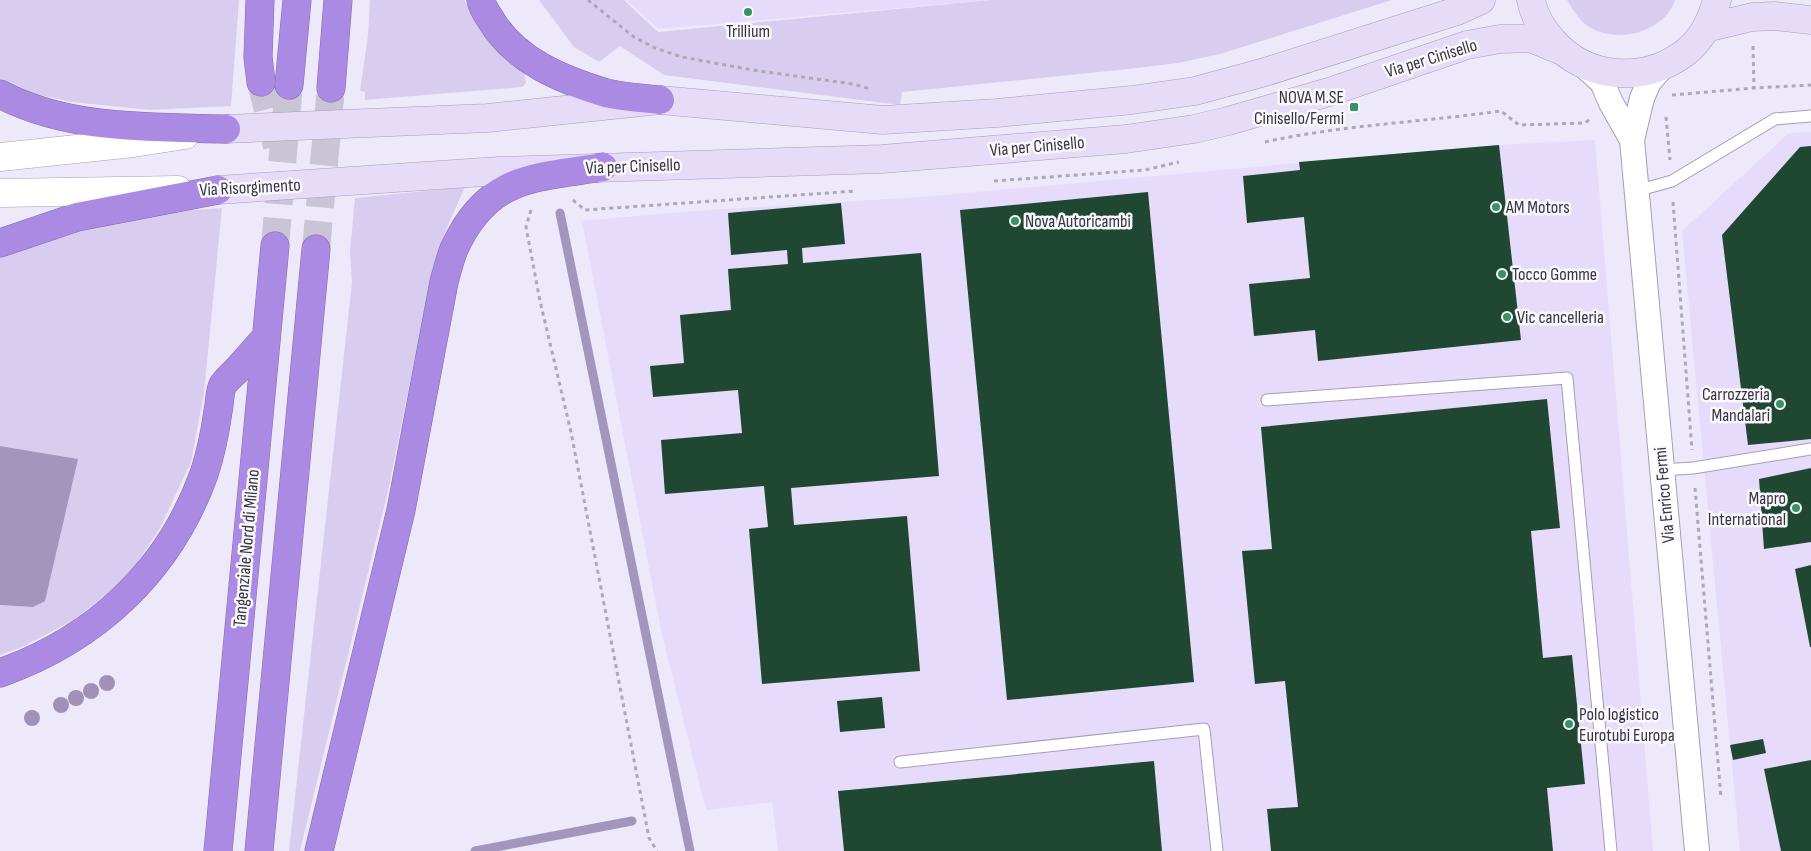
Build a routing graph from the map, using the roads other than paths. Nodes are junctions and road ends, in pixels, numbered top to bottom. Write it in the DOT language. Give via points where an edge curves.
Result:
graph roads {
  1 [pos="260,0"];
  2 [pos="297,0"];
  3 [pos="338,0"];
  4 [pos="481,0"];
  5 [pos="1481,0"];
  6 [pos="1531,0"];
  7 [pos="1717,0"];
  8 [pos="1811,20"];
  9 [pos="1706,28"];
  10 [pos="1560,50"];
  11 [pos="1582,64"];
  12 [pos="1662,66"];
  13 [pos="261,82"];
  14 [pos="289,85"];
  15 [pos="331,88"];
  16 [pos="0,94"];
  17 [pos="660,100"];
  18 [pos="1811,116"];
  19 [pos="226,129"];
  20 [pos="1632,140"];
  21 [pos="0,157"];
  22 [pos="603,167"];
  23 [pos="500,171"];
  24 [pos="218,190"];
  25 [pos="1636,191"];
  26 [pos="0,193"];
  27 [pos="0,243"];
  28 [pos="275,246"];
  29 [pos="316,249"];
  30 [pos="266,337"];
  31 [pos="1267,400"];
  32 [pos="1811,449"];
  33 [pos="1661,470"];
  34 [pos="0,673"];
  35 [pos="900,762"];
  36 [pos="218,851"];
  37 [pos="259,851"];
  38 [pos="319,851"];
  39 [pos="1217,851"];
  40 [pos="1611,851"];
  41 [pos="1697,851"];
  1 -- 13 [label="highway" via="258,56"];
  2 -- 14 [label="highway"];
  3 -- 15 [label="highway"];
  4 -- 17 [label="highway" via="498,31 519,52 542,68 608,93"];
  5 -- 17 [label="main road, Via per Cinisello" via="1457,11 1265,72 1195,91 1132,100 883,120"];
  6 -- 10 [label="main road, Via per Cinisello" via="1544,31"];
  7 -- 9 [label="main road, Via per Cinisello"];
  8 -- 9 [label="main road" via="1752,17"];
  9 -- 12 [label="main road, Via per Cinisello" via="1687,51"];
  10 -- 11 [label="main road, Via per Cinisello"];
  10 -- 22 [label="main road, Via per Cinisello" via="1531,38 1467,45 1329,92 1228,121 1126,139 882,159"];
  11 -- 12 [label="main road, Via per Cinisello" via="1602,72 1622,74"];
  11 -- 20 [label="street, Via Enrico Fermi" via="1602,82"];
  12 -- 20 [label="street, Via Enrico Fermi" via="1649,82 1642,98"];
  16 -- 19 [label="highway" via="51,113 89,121"];
  17 -- 19 [label="main road, Via per Cinisello" via="488,118"];
  18 -- 25 [label="lane" via="1775,119 1672,181"];
  19 -- 21 [label="street"];
  20 -- 25 [label="street, Via Enrico Fermi"];
  22 -- 23 [label="main road, Via per Cinisello"];
  22 -- 38 [label="highway" via="534,178 501,190 470,220 454,249 444,282 401,510"];
  23 -- 24 [label="main road, Via Risorgimento"];
  24 -- 26 [label="street, Via Risorgimento"];
  24 -- 27 [label="highway" via="77,218"];
  25 -- 33 [label="street, Via Enrico Fermi"];
  28 -- 30 [label="highway, Tangenziale Nord di Milano"];
  29 -- 37 [label="highway"];
  30 -- 34 [label="highway" via="223,386 204,474 195,497 158,560 111,612 79,635"];
  30 -- 36 [label="highway, Tangenziale Nord di Milano"];
  31 -- 40 [label="lane" via="1567,378"];
  32 -- 33 [label="lane" via="1694,468"];
  33 -- 41 [label="street, Via Enrico Fermi"];
  35 -- 39 [label="lane" via="1204,729"];
}
